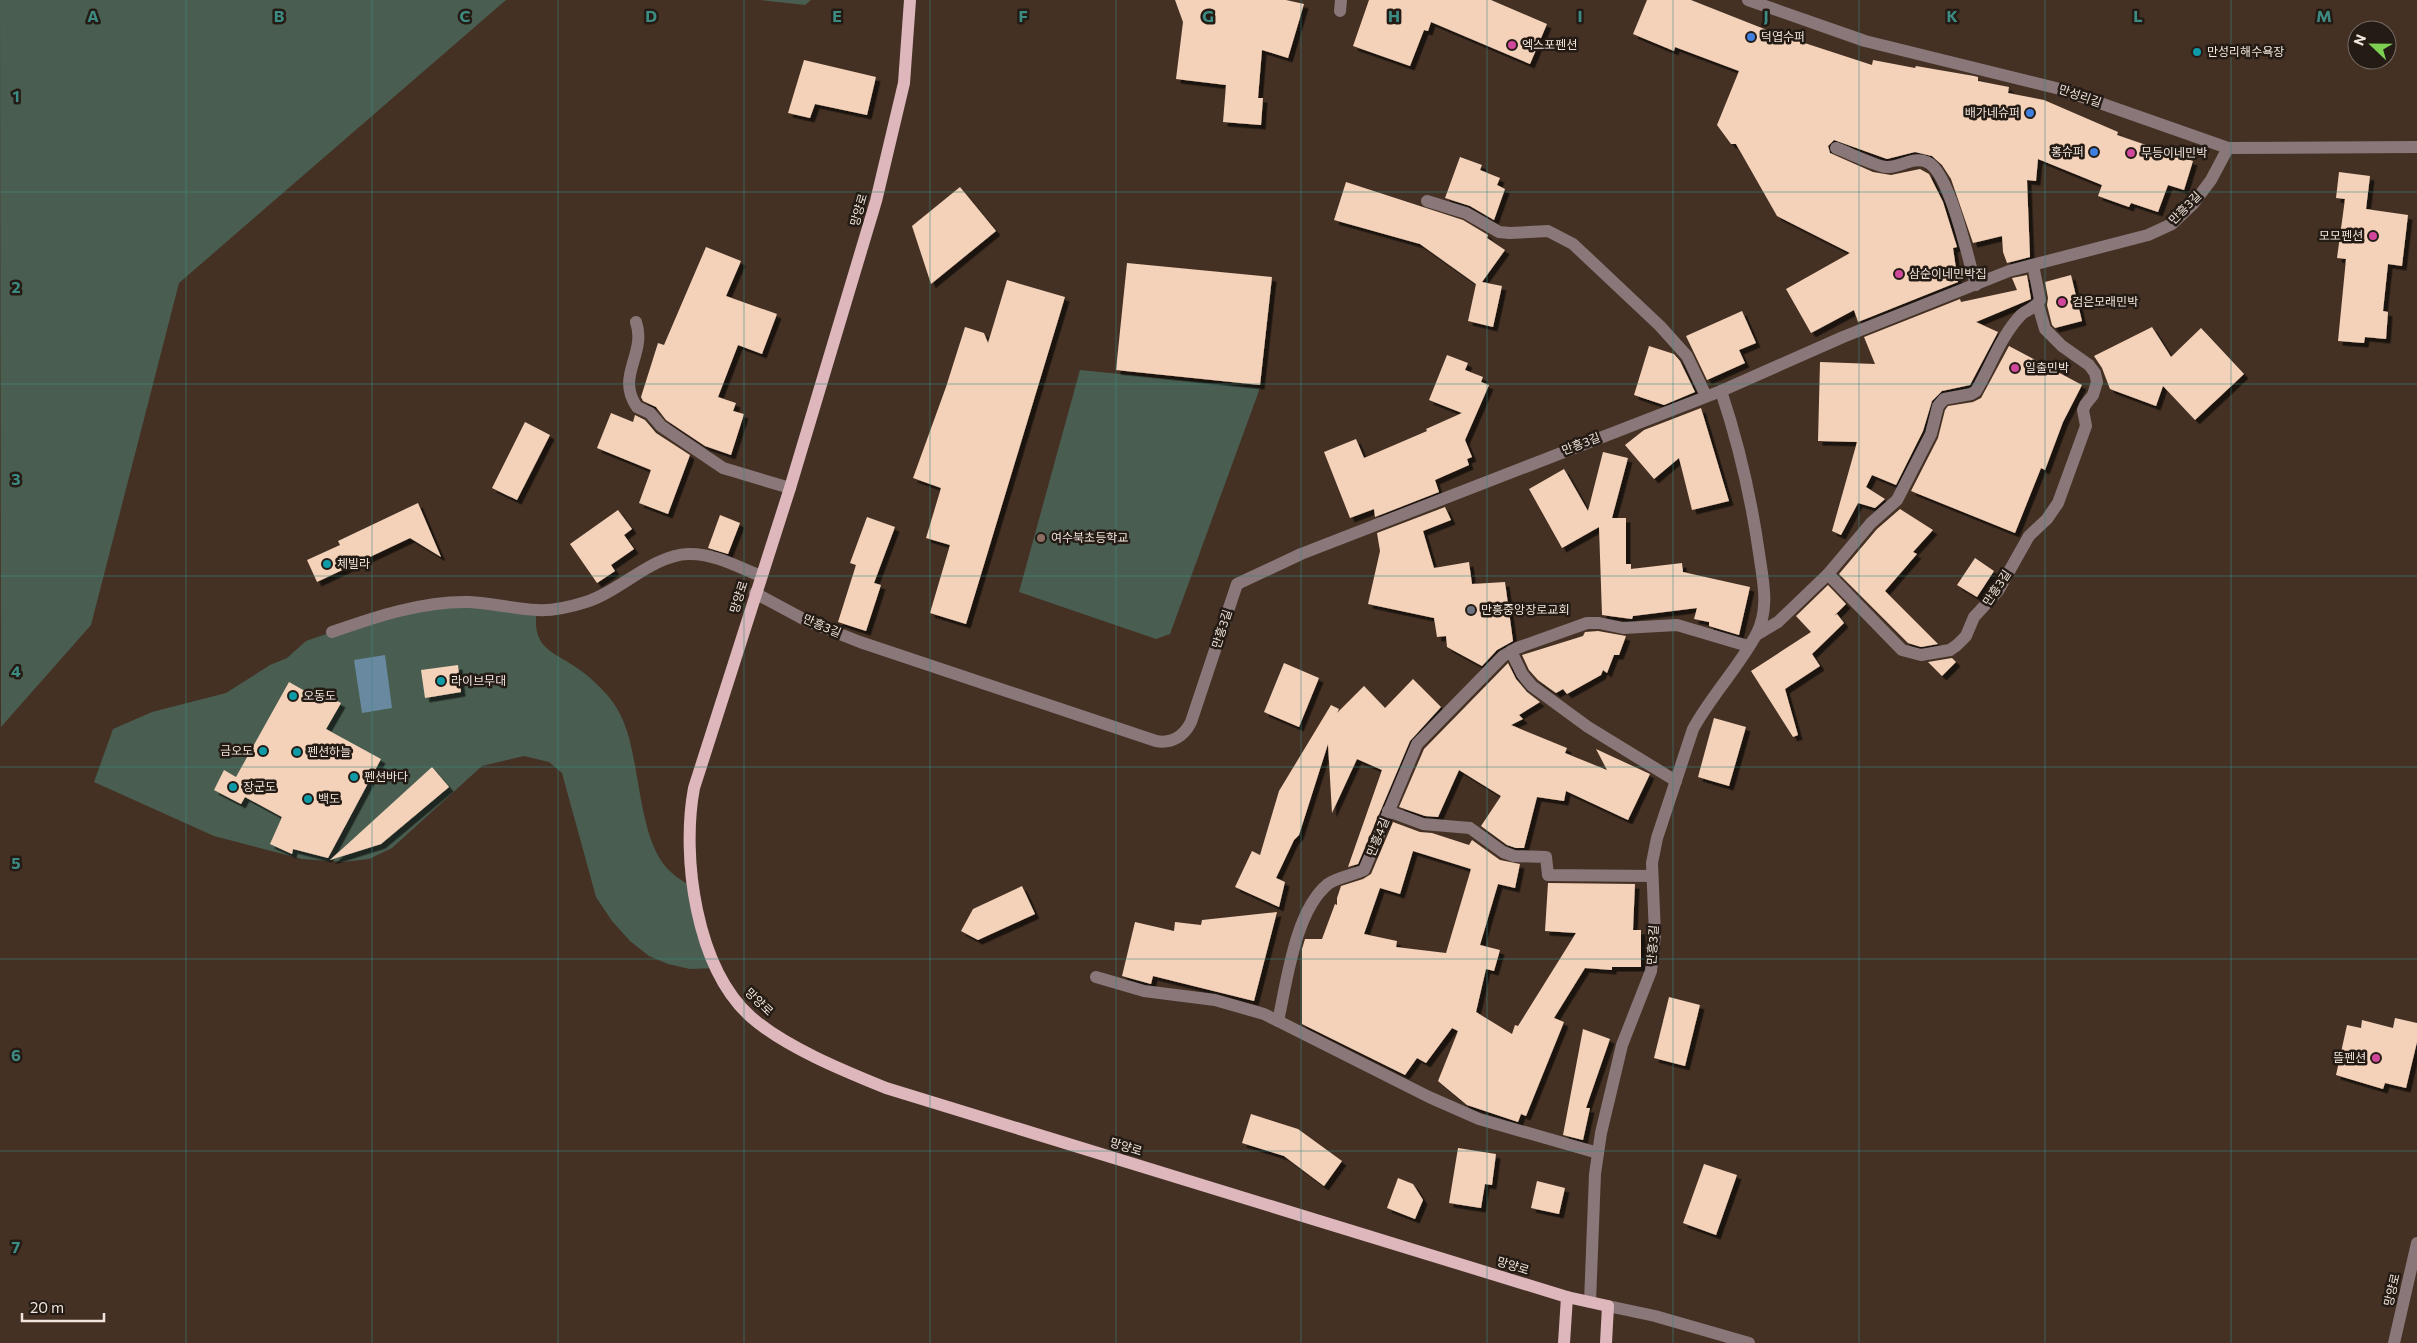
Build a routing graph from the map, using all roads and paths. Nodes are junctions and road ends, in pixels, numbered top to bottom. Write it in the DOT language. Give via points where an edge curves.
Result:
graph roads {
  1 [pos="910,0"];
  2 [pos="1748,0"];
  3 [pos="2417,147"];
  4 [pos="1836,148"];
  5 [pos="2228,148"];
  6 [pos="1427,201"];
  7 [pos="2033,265"];
  8 [pos="1976,285"];
  9 [pos="2038,305"];
  10 [pos="636,322"];
  11 [pos="1721,391"];
  12 [pos="1706,396"];
  13 [pos="790,488"];
  14 [pos="1828,574"];
  15 [pos="761,576"];
  16 [pos="755,593"];
  17 [pos="332,632"];
  18 [pos="1756,635"];
  19 [pos="1748,646"];
  20 [pos="1511,651"];
  21 [pos="1676,781"];
  22 [pos="1388,812"];
  23 [pos="1652,876"];
  24 [pos="1096,977"];
  25 [pos="1278,1021"];
  26 [pos="1598,1153"];
  27 [pos="2417,1243"];
  28 [pos="1567,1297"];
  29 [pos="1590,1302"];
  30 [pos="1608,1306"];
  31 [pos="1564,1343"];
  32 [pos="1606,1343"];
  33 [pos="1749,1343"];
  34 [pos="2394,1343"];
  1 -- 13 [label="main road, 망양로" via="904,83 888,159"];
  2 -- 5 [label="street, 만성리길" via="1866,41 2060,89"];
  3 -- 5 [label="street, 만성리길"];
  4 -- 8 [label="street" via="1886,167 1915,160 1928,162 1948,187"];
  5 -- 7 [label="street, 만흥3길" via="2211,180 2172,224 2148,235"];
  6 -- 12 [label="street" via="1466,213 1499,232 1548,231 1574,244 1687,356"];
  7 -- 8 [label="street, 만흥3길"];
  7 -- 9 [label="street" via="2040,300"];
  8 -- 11 [label="street, 만흥3길" via="1843,337"];
  9 -- 14 [label="street, 만흥3길" via="2023,314 2007,336 1976,391 1944,399 1938,406 1931,434 1896,500 1871,523"];
  9 -- 14 [label="street, 만흥3길" via="2045,329 2089,365 2097,382 2083,410 2086,426 2054,511 2029,536 1998,591 1974,618 1966,636 1950,650 1915,655 1902,650"];
  10 -- 13 [label="street" via="639,342 628,382 637,407 650,413 661,426 722,468"];
  11 -- 12 [label="street, 만흥3길"];
  11 -- 18 [label="street, 만흥3길" via="1752,500 1765,600 1764,617"];
  12 -- 16 [label="street, 만흥3길" via="1301,554 1236,584 1191,722 1186,731 1168,741 1156,741 860,642 807,621"];
  13 -- 15 [label="main road, 망양로"];
  14 -- 18 [label="street, 만흥3길" via="1778,622"];
  15 -- 16 [label="main road, 망양로"];
  15 -- 17 [label="street" via="712,557 686,554 664,561 605,594 574,606 537,610 468,602 423,606 375,617"];
  16 -- 28 [label="main road, 망양로" via="697,773 689,832 694,888 707,944 728,990 750,1016 814,1055 886,1088"];
  18 -- 19 [label="street, 만흥3길"];
  19 -- 20 [label="street, 만흥4길" via="1677,625 1623,628 1599,622 1587,623"];
  19 -- 21 [label="street, 만흥3길" via="1701,714"];
  20 -- 21 [label="street" via="1532,686 1588,727"];
  20 -- 22 [label="street, 만흥4길" via="1417,744"];
  21 -- 23 [label="street, 만흥3길" via="1657,838"];
  22 -- 23 [label="street" via="1423,824 1470,828 1503,852 1514,856 1546,857 1548,875"];
  22 -- 25 [label="street, 만흥4길" via="1364,870 1329,884 1305,917"];
  23 -- 26 [label="street, 만흥3길" via="1655,935 1651,971 1622,1045"];
  24 -- 25 [label="street" via="1144,991 1215,1000"];
  25 -- 26 [label="street" via="1479,1119"];
  26 -- 29 [label="street, 만흥3길"];
  27 -- 34 [label="street, 망양로"];
  28 -- 29 [label="main road, 망양로"];
  28 -- 31 [label="main road"];
  29 -- 30 [label="main road, 망양로"];
  30 -- 32 [label="main road"];
  30 -- 33 [label="street, 망양로"];
}
